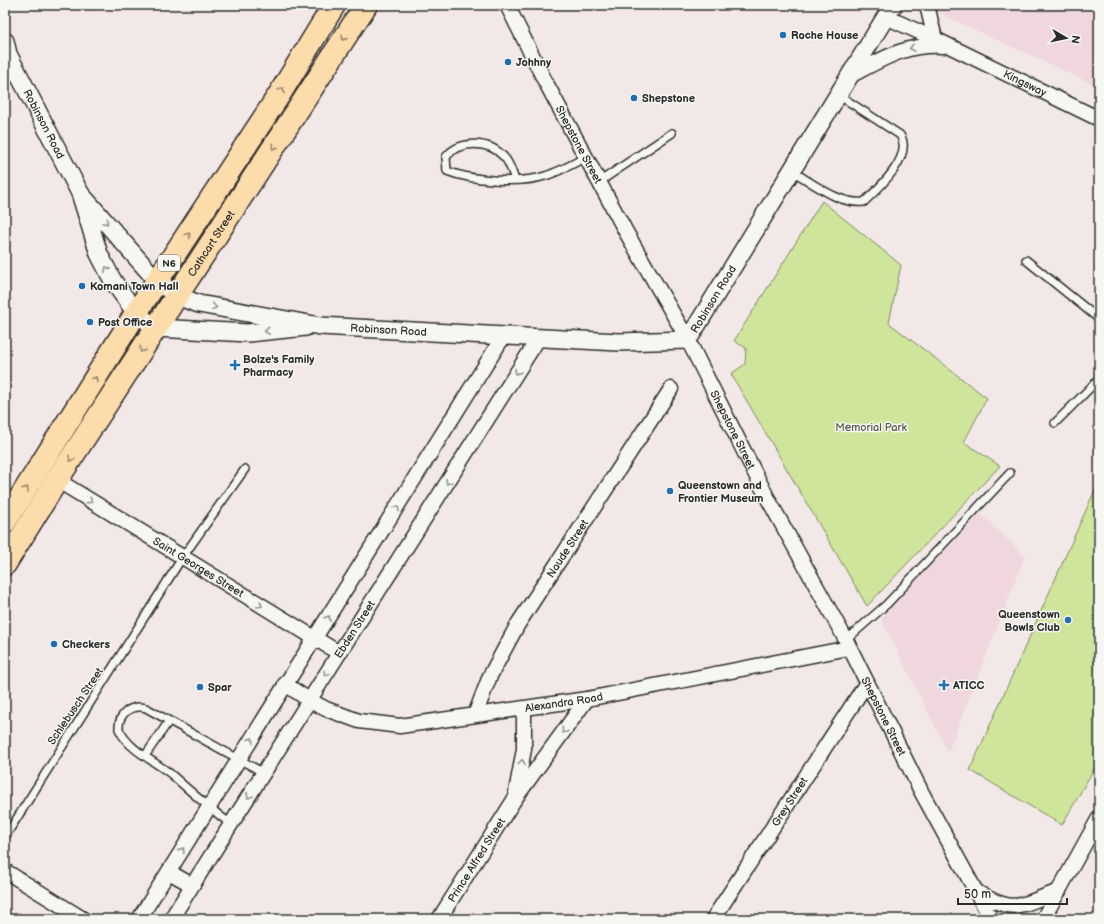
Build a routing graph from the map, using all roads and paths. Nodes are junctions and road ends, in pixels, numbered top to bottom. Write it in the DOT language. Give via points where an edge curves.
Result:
graph roads {
  1 [pos="334,5"];
  2 [pos="366,5"];
  3 [pos="507,5"];
  4 [pos="927,5"];
  5 [pos="889,11"];
  6 [pos="935,39"];
  7 [pos="950,47"];
  8 [pos="6,48"];
  9 [pos="847,78"];
  10 [pos="837,94"];
  11 [pos="1099,119"];
  12 [pos="672,133"];
  13 [pos="586,157"];
  14 [pos="791,171"];
  15 [pos="515,180"];
  16 [pos="599,182"];
  17 [pos="80,193"];
  18 [pos="1026,260"];
  19 [pos="157,280"];
  20 [pos="177,296"];
  21 [pos="136,313"];
  22 [pos="1099,319"];
  23 [pos="320,326"];
  24 [pos="156,328"];
  25 [pos="503,337"];
  26 [pos="538,339"];
  27 [pos="688,340"];
  28 [pos="1099,379"];
  29 [pos="671,389"];
  30 [pos="1055,422"];
  31 [pos="245,469"];
  32 [pos="1010,473"];
  33 [pos="57,480"];
  34 [pos="5,522"];
  35 [pos="182,558"];
  36 [pos="5,564"];
  37 [pos="315,638"];
  38 [pos="847,644"];
  39 [pos="339,653"];
  40 [pos="286,684"];
  41 [pos="866,684"];
  42 [pos="587,699"];
  43 [pos="309,700"];
  44 [pos="524,709"];
  45 [pos="475,715"];
  46 [pos="169,721"];
  47 [pos="145,756"];
  48 [pos="239,760"];
  49 [pos="264,773"];
  50 [pos="514,800"];
  51 [pos="208,808"];
  52 [pos="1099,818"];
  53 [pos="231,824"];
  54 [pos="5,837"];
  55 [pos="5,871"];
  56 [pos="168,872"];
  57 [pos="192,885"];
  58 [pos="1059,891"];
  59 [pos="976,892"];
  60 [pos="83,919"];
  61 [pos="140,919"];
  62 [pos="171,919"];
  63 [pos="439,919"];
  64 [pos="713,919"];
  65 [pos="991,919"];
  66 [pos="1043,919"];
  19 -- 1 [label="highway, N6, one-way" via="279,95"];
  2 -- 20 [label="highway, Cathcart Street / N6, one-way"];
  3 -- 13 [label="street, Shepstone Street"];
  4 -- 6 [label="street"];
  5 -- 6 [label="street, Kingsway"];
  5 -- 9 [label="street, Robinson Road"];
  6 -- 7 [label="street, Kingsway"];
  7 -- 9 [label="street, Kingsway, one-way" via="928,45 904,49"];
  7 -- 11 [label="street, Kingsway"];
  8 -- 17 [label="street, Robinson Road"];
  9 -- 10 [label="street, Robinson Road"];
  10 -- 14 [label="street, Robinson Road"];
  10 -- 14 [label="lane" via="900,135 905,144 892,172 864,202 854,203"];
  12 -- 16 [label="lane"];
  13 -- 15 [label="lane" via="544,176 530,180"];
  13 -- 16 [label="street, Shepstone Street"];
  14 -- 27 [label="street, Robinson Road"];
  15 -- 15 [label="lane" via="504,157 492,148 479,144 461,145 451,150 446,157 448,171 455,174"];
  16 -- 27 [label="street, Shepstone Street"];
  17 -- 19 [label="street, Robinson Road, one-way"];
  21 -- 17 [label="street, Robinson Road, one-way" via="113,281 99,254"];
  18 -- 22 [label="lane"];
  19 -- 20 [label="street, Robinson Road"];
  19 -- 21 [label="highway, N6"];
  20 -- 23 [label="street, Robinson Road, one-way" via="208,306"];
  20 -- 24 [label="highway, Cathcart Street / N6"];
  21 -- 24 [label="street, Robinson Road"];
  34 -- 21 [label="highway, N6, one-way"];
  23 -- 24 [label="street, Robinson Road, one-way" via="248,333"];
  23 -- 25 [label="street, Robinson Road"];
  24 -- 33 [label="highway, Cathcart Street / N6, one-way"];
  25 -- 26 [label="street, Robinson Road"];
  37 -- 25 [label="street, one-way"];
  26 -- 27 [label="street, Robinson Road" via="618,342"];
  26 -- 39 [label="street, Ebden Street, one-way"];
  27 -- 38 [label="street, Shepstone Street" via="767,497"];
  28 -- 30 [label="lane"];
  29 -- 45 [label="street, Naude Street" via="518,624 490,676"];
  31 -- 35 [label="lane, Schlebusch Street"];
  32 -- 38 [label="lane"];
  33 -- 35 [label="street, Saint Georges Street, one-way"];
  33 -- 36 [label="highway, Cathcart Street / N6"];
  35 -- 37 [label="street, Saint Georges Street, one-way"];
  35 -- 54 [label="lane, Schlebusch Street"];
  37 -- 39 [label="street, Saint Georges Street"];
  37 -- 40 [label="street"];
  38 -- 41 [label="street, Shepstone Street"];
  38 -- 42 [label="street, Alexandra Road"];
  39 -- 43 [label="street, Ebden Street, one-way"];
  40 -- 43 [label="street, Alexandra Road"];
  48 -- 40 [label="street, one-way"];
  41 -- 59 [label="street, Shepstone Street"];
  41 -- 64 [label="street, Grey Street"];
  42 -- 44 [label="street, Alexandra Road"];
  42 -- 50 [label="street, Prince Alfred Street, one-way"];
  43 -- 45 [label="street, Alexandra Road" via="359,721 400,726"];
  43 -- 49 [label="street, Ebden Street"];
  44 -- 45 [label="street, Alexandra Road"];
  50 -- 44 [label="street, Prince Alfred Street, one-way" via="524,748"];
  46 -- 47 [label="lane"];
  46 -- 47 [label="lane" via="139,706 130,709 120,719 120,731 128,742"];
  46 -- 48 [label="lane"];
  47 -- 51 [label="lane"];
  48 -- 49 [label="lane"];
  48 -- 51 [label="street"];
  49 -- 53 [label="street, Ebden Street, one-way"];
  50 -- 63 [label="street, Prince Alfred Street"];
  51 -- 53 [label="lane"];
  56 -- 51 [label="street, one-way"];
  52 -- 58 [label="street"];
  53 -- 57 [label="street, Ebden Street"];
  55 -- 60 [label="street"];
  56 -- 57 [label="street"];
  56 -- 61 [label="street"];
  57 -- 62 [label="street, Ebden Street"];
  58 -- 59 [label="street" via="1013,907"];
  58 -- 66 [label="street"];
  59 -- 65 [label="street, Shepstone Street"];
}
